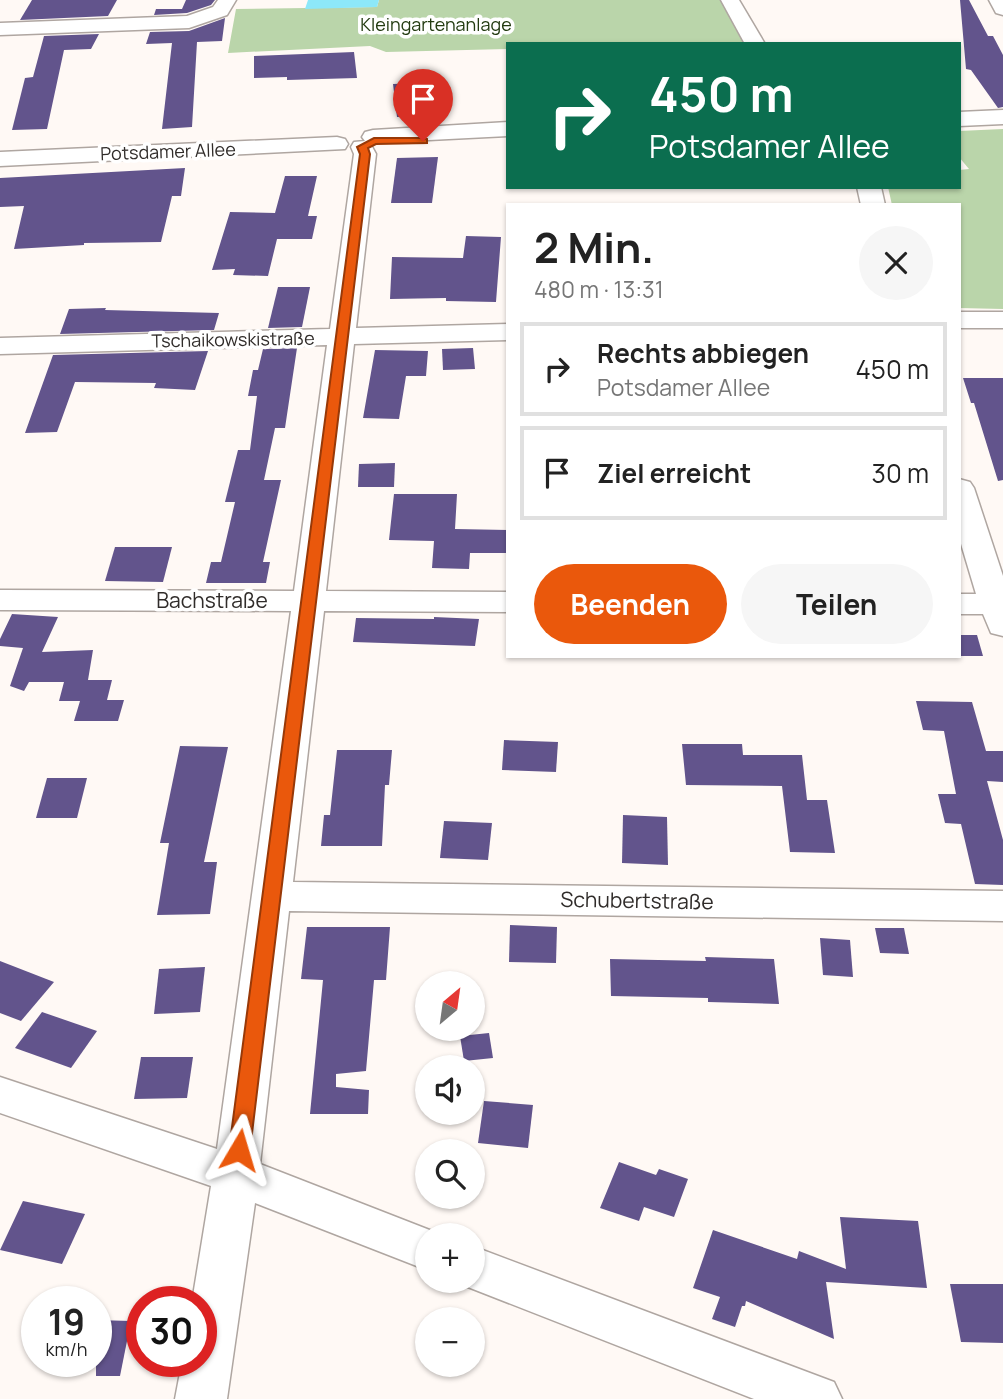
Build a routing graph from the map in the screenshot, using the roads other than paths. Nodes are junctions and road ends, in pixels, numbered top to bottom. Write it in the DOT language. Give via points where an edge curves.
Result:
graph roads {
  1 [pos="227,0"];
  2 [pos="730,0"];
  3 [pos="998,0"];
  4 [pos="70,9"];
  5 [pos="1003,9"];
  6 [pos="60,27"];
  7 [pos="0,30"];
  8 [pos="754,42"];
  9 [pos="1003,109"];
  10 [pos="961,111"];
  11 [pos="1003,117"];
  12 [pos="961,119"];
  13 [pos="506,129"];
  14 [pos="506,137"];
  15 [pos="356,141"];
  16 [pos="0,150"];
  17 [pos="0,159"];
  18 [pos="961,320"];
  19 [pos="1003,320"];
  20 [pos="506,332"];
  21 [pos="342,337"];
  22 [pos="0,346"];
  23 [pos="961,494"];
  24 [pos="0,600"];
  25 [pos="307,601"];
  26 [pos="506,602"];
  27 [pos="961,604"];
  28 [pos="1001,611"];
  29 [pos="271,896"];
  30 [pos="1003,906"];
  31 [pos="0,1095"];
  32 [pos="236,1175"];
  33 [pos="415,1244"];
  34 [pos="485,1272"];
  35 [pos="201,1399"];
  36 [pos="817,1399"];
  1 -- 6 [label="street" via="220,11 188,22"];
  2 -- 8 [label="street"];
  3 -- 5 [label="street"];
  4 -- 6 [label="street"];
  6 -- 7 [label="street"];
  9 -- 10 [label="street"];
  11 -- 12 [label="street"];
  13 -- 15 [label="street, Potsdamer Allee"];
  14 -- 15 [label="street, Potsdamer Allee"];
  15 -- 16 [label="street, Potsdamer Allee"];
  15 -- 17 [label="street, Potsdamer Allee"];
  15 -- 21 [label="street" via="365,154"];
  18 -- 19 [label="street"];
  20 -- 21 [label="street, Tschaikowskistraße"];
  21 -- 22 [label="street, Tschaikowskistraße"];
  21 -- 25 [label="street"];
  23 -- 28 [label="street"];
  24 -- 25 [label="street, Bachstraße"];
  25 -- 26 [label="street, Bachstraße"];
  25 -- 29 [label="street"];
  27 -- 28 [label="street"];
  29 -- 30 [label="street, Schubertstraße"];
  29 -- 32 [label="street"];
  31 -- 32 [label="street"];
  32 -- 33 [label="street"];
  32 -- 35 [label="street"];
  34 -- 36 [label="street"];
}
